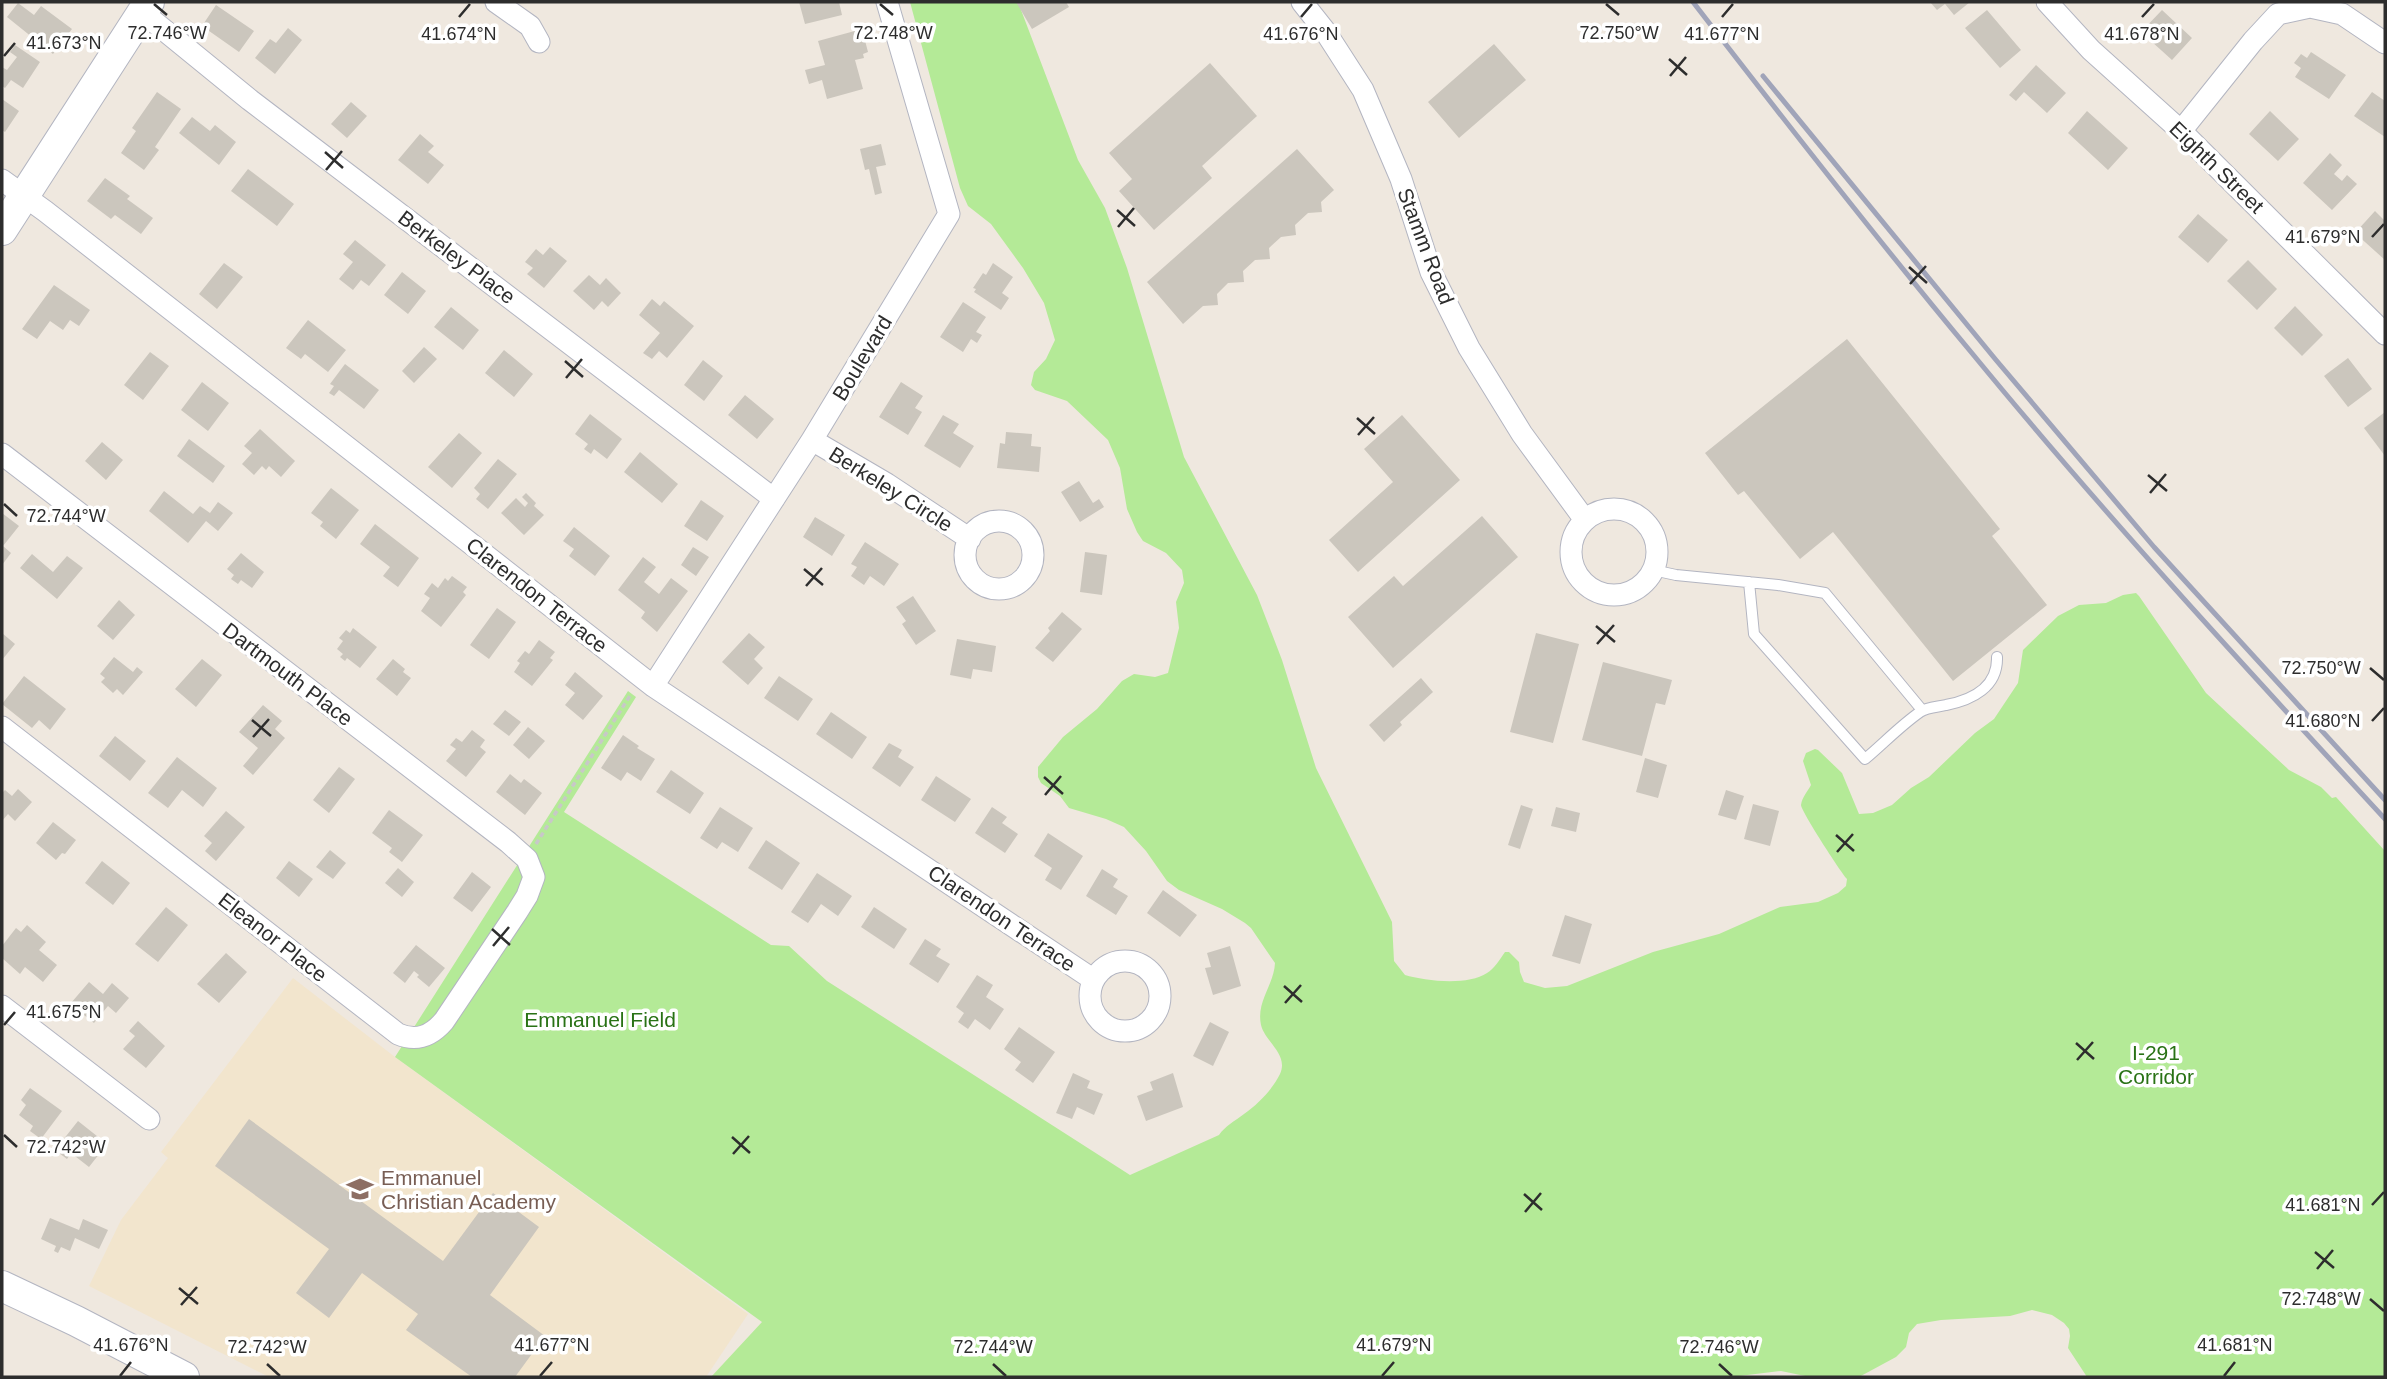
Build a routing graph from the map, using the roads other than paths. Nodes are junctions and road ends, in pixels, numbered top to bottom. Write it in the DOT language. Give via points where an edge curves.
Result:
graph roads {
  1 [pos="496,2"];
  2 [pos="887,2"];
  3 [pos="1302,2"];
  4 [pos="2047,2"];
  5 [pos="146,7"];
  6 [pos="539,42"];
  7 [pos="2385,43"];
  8 [pos="2181,131"];
  9 [pos="13,188"];
  10 [pos="2,230"];
  11 [pos="2385,334"];
  12 [pos="812,440"];
  13 [pos="2,454"];
  14 [pos="774,499"];
  15 [pos="1585,520"];
  16 [pos="970,539"];
  17 [pos="1653,570"];
  18 [pos="1749,582"];
  19 [pos="1997,657"];
  20 [pos="648,682"];
  21 [pos="1923,710"];
  22 [pos="2,727"];
  23 [pos="517,912"];
  24 [pos="1094,980"];
  25 [pos="2,1006"];
  26 [pos="149,1119"];
  27 [pos="2,1286"];
  28 [pos="184,1377"];
  1 -- 6 [label="street" via="530,26"];
  2 -- 12 [label="street, Boulevard" via="949,214"];
  3 -- 15 [label="street, Stamm Road" via="1363,90 1401,179 1431,272 1469,348 1522,434"];
  4 -- 8 [label="street, Eighth Street" via="2091,50"];
  5 -- 9 [label="main road"];
  5 -- 14 [label="street, Berkeley Place" via="261,108"];
  7 -- 8 [label="street" via="2342,14 2310,7 2278,14"];
  8 -- 11 [label="street, Eighth Street"];
  9 -- 10 [label="main road"];
  9 -- 20 [label="street, Clarendon Terrace"];
  12 -- 14 [label="street, Boulevard"];
  12 -- 16 [label="street, Berkeley Circle"];
  13 -- 23 [label="street, Dartmouth Place" via="508,842 527,859 534,877"];
  14 -- 20 [label="street, Boulevard"];
  15 -- 17 [label="street" via="1616,509 1646,522 1657,553"];
  15 -- 17 [label="street" via="1571,551 1578,574 1596,591 1612,595 1629,592"];
  17 -- 18 [label="lane"];
  18 -- 21 [label="lane" via="1825,593"];
  18 -- 21 [label="lane" via="1754,634 1865,760"];
  19 -- 21 [label="lane" via="1994,679 1984,689 1969,699"];
  20 -- 24 [label="street, Clarendon Terrace"];
  22 -- 23 [label="street, Eleanor Place" via="408,1038 433,1033"];
  25 -- 26 [label="street"];
  27 -- 28 [label="main road"];
}
